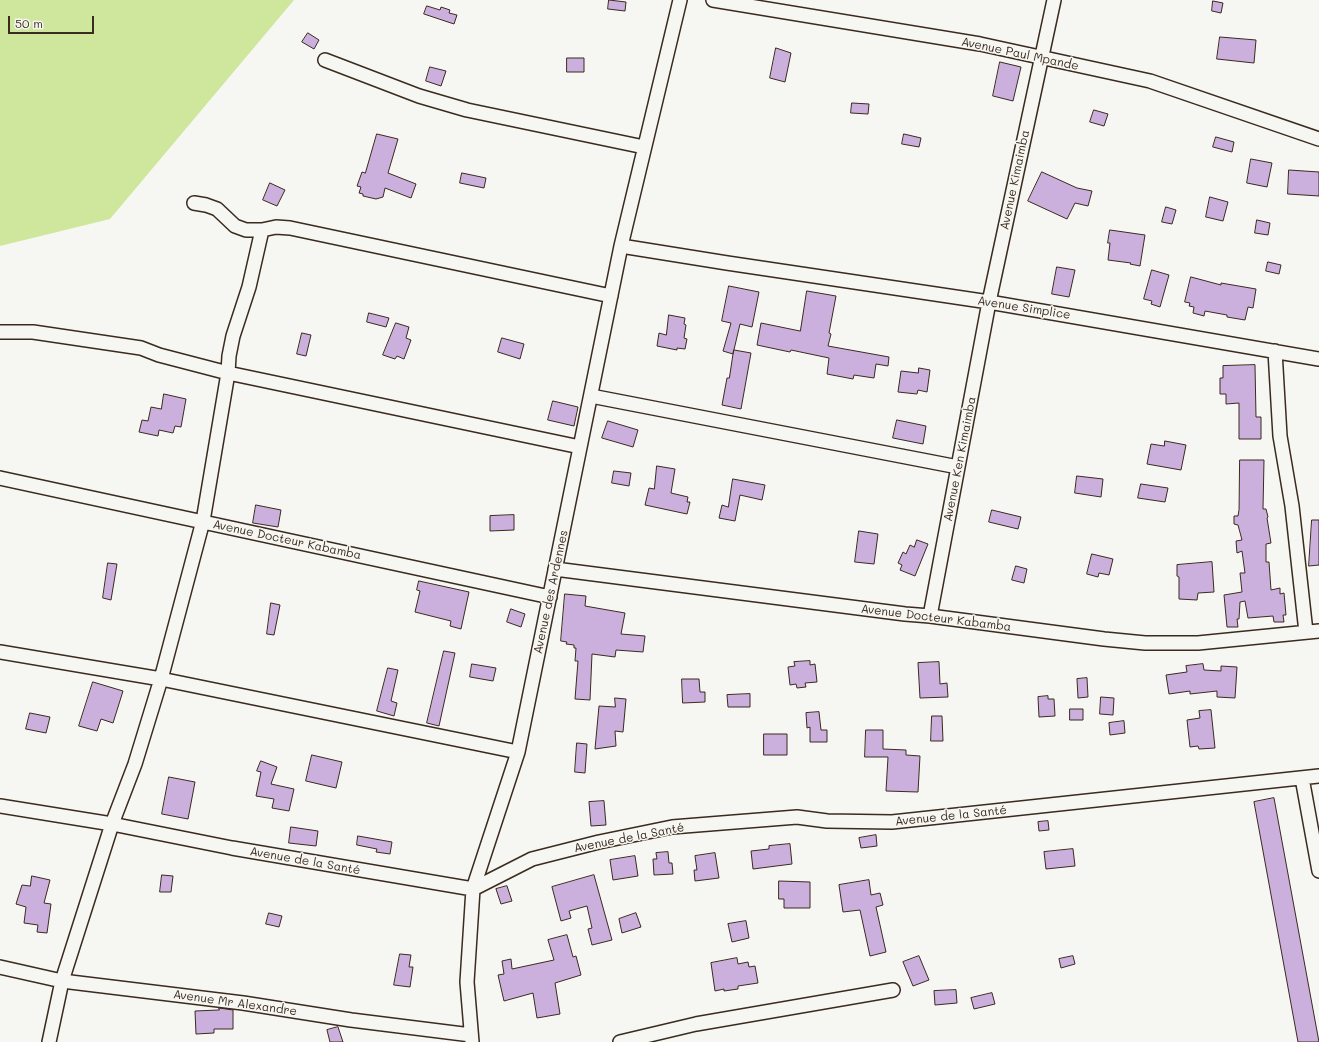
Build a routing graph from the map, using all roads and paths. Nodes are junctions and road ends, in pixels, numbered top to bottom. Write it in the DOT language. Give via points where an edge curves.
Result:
graph roads {
  1 [pos="680,0"];
  2 [pos="713,0"];
  3 [pos="1054,0"];
  4 [pos="1041,58"];
  5 [pos="325,60"];
  6 [pos="1319,140"];
  7 [pos="644,147"];
  8 [pos="194,203"];
  9 [pos="262,230"];
  10 [pos="621,246"];
  11 [pos="611,296"];
  12 [pos="990,302"];
  13 [pos="0,332"];
  14 [pos="1275,351"];
  15 [pos="1319,359"];
  16 [pos="228,373"];
  17 [pos="591,396"];
  18 [pos="580,447"];
  19 [pos="958,467"];
  20 [pos="0,478"];
  21 [pos="203,521"];
  22 [pos="555,569"];
  23 [pos="550,597"];
  24 [pos="930,616"];
  25 [pos="1313,631"];
  26 [pos="0,652"];
  27 [pos="161,679"];
  28 [pos="518,752"];
  29 [pos="1319,776"];
  30 [pos="1302,778"];
  31 [pos="0,806"];
  32 [pos="112,824"];
  33 [pos="1319,871"];
  34 [pos="473,889"];
  35 [pos="0,967"];
  36 [pos="62,981"];
  37 [pos="893,990"];
  38 [pos="471,1038"];
  39 [pos="49,1042"];
  40 [pos="620,1042"];
  1 -- 7 [label="street, Avenue des Ardennes"];
  2 -- 4 [label="street, Avenue Paul Mpande" via="980,44"];
  3 -- 4 [label="street, Avenue Kimaimba"];
  4 -- 6 [label="street, Avenue Paul Mpande" via="1150,81"];
  4 -- 12 [label="street, Avenue Kimaimba"];
  5 -- 7 [label="street" via="419,96 466,110"];
  7 -- 10 [label="street, Avenue des Ardennes"];
  8 -- 9 [label="street" via="217,209 235,226 246,230"];
  9 -- 11 [label="street" via="290,228"];
  9 -- 16 [label="street" via="249,287 233,336"];
  10 -- 11 [label="street, Avenue des Ardennes"];
  10 -- 12 [label="street, Avenue Simplice"];
  11 -- 17 [label="street, Avenue des Ardennes"];
  12 -- 14 [label="street, Avenue Simplice"];
  12 -- 19 [label="street, Avenue Ken Kimaimba"];
  13 -- 16 [label="street" via="33,332 141,348"];
  14 -- 15 [label="street, Avenue Simplice"];
  14 -- 25 [label="street" via="1280,436"];
  16 -- 18 [label="street"];
  16 -- 21 [label="street"];
  17 -- 18 [label="street, Avenue des Ardennes"];
  17 -- 19 [label="street"];
  18 -- 22 [label="street, Avenue des Ardennes"];
  19 -- 24 [label="street, Avenue Ken Kimaimba"];
  20 -- 21 [label="street"];
  21 -- 23 [label="street, Avenue Docteur Kabamba"];
  21 -- 27 [label="street, Avenue Docteur Kabamba"];
  22 -- 23 [label="street, Avenue des Ardennes"];
  22 -- 24 [label="street, Avenue Docteur Kabamba"];
  23 -- 28 [label="street, Avenue des Ardennes"];
  24 -- 25 [label="street, Avenue Docteur Kabamba" via="1145,643 1198,643"];
  26 -- 27 [label="street"];
  27 -- 28 [label="street"];
  27 -- 32 [label="street, Avenue Docteur Kabamba" via="135,764"];
  28 -- 34 [label="street, Avenue des Ardennes"];
  29 -- 30 [label="street, Avenue de la Santé"];
  30 -- 33 [label="street"];
  30 -- 34 [label="street, Avenue de la Santé" via="892,822 797,817 672,827 532,859"];
  31 -- 32 [label="street, Avenue de la Santé"];
  32 -- 34 [label="street, Avenue de la Santé" via="240,850"];
  32 -- 36 [label="street, Avenue Docteur Kabamba"];
  34 -- 38 [label="street, Avenue des Ardennes" via="467,982"];
  35 -- 36 [label="street, Avenue Mr Alexandre"];
  36 -- 38 [label="street, Avenue Mr Alexandre" via="243,1002"];
  36 -- 39 [label="street, Avenue Docteur Kabamba"];
  37 -- 40 [label="street" via="696,1024"];
}
